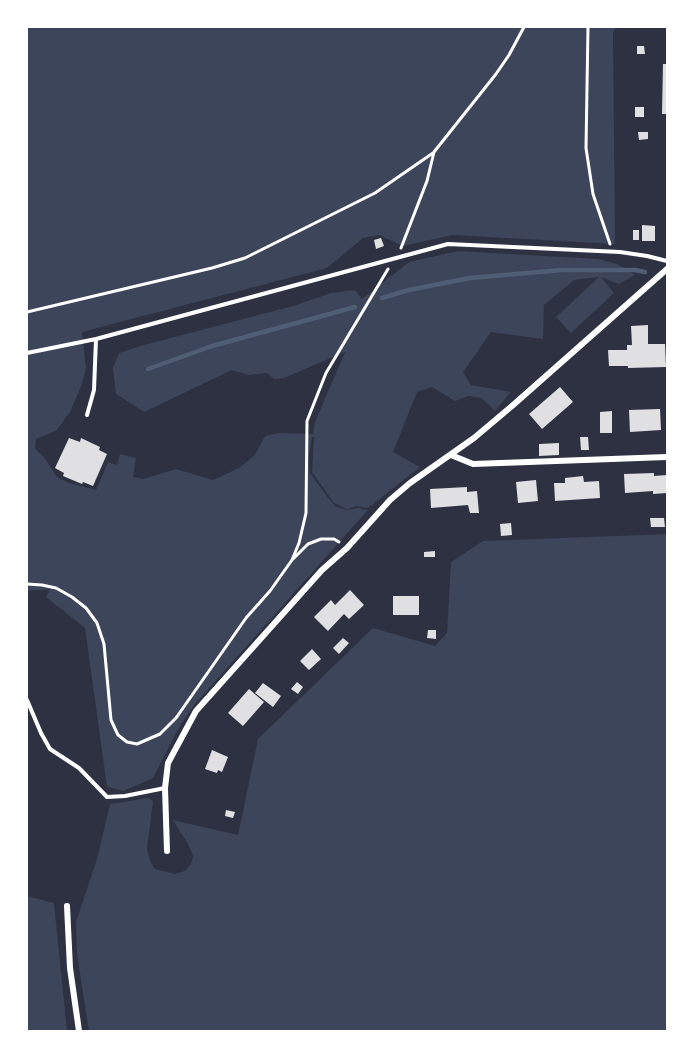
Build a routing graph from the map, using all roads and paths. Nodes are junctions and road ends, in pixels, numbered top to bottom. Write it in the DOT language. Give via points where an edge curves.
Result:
graph roads {
  1 [pos="524,27"];
  2 [pos="588,27"];
  3 [pos="434,152"];
  4 [pos="613,253"];
  5 [pos="395,258"];
  6 [pos="667,261"];
  7 [pos="667,269"];
  8 [pos="27,312"];
  9 [pos="96,339"];
  10 [pos="27,353"];
  11 [pos="87,415"];
  12 [pos="451,455"];
  13 [pos="667,457"];
  14 [pos="346,548"];
  15 [pos="292,560"];
  16 [pos="27,584"];
  17 [pos="27,699"];
  18 [pos="165,788"];
  19 [pos="167,851"];
  20 [pos="67,906"];
  21 [pos="79,1031"];
  1 -- 3 [label="path" via="496,75"];
  2 -- 4 [label="path" via="586,148 593,194"];
  3 -- 5 [label="path" via="428,181"];
  3 -- 8 [label="path" via="375,192 245,258"];
  4 -- 5 [label="lane" via="448,244"];
  4 -- 6 [label="lane"];
  5 -- 9 [label="lane"];
  5 -- 15 [label="path" via="326,373 307,421 306,513"];
  7 -- 12 [label="street"];
  9 -- 10 [label="lane"];
  9 -- 11 [label="lane" via="94,390"];
  12 -- 13 [label="street" via="482,465"];
  12 -- 14 [label="street" via="390,500"];
  14 -- 15 [label="path" via="334,539 321,540 308,544"];
  14 -- 18 [label="street" via="196,711 168,763"];
  15 -- 16 [label="path" via="176,718 160,734 137,744 118,735 111,720 104,644 97,623 86,608 56,588"];
  17 -- 18 [label="lane" via="50,749 79,768 107,797"];
  18 -- 19 [label="street"];
  20 -- 21 [label="street"];
}
